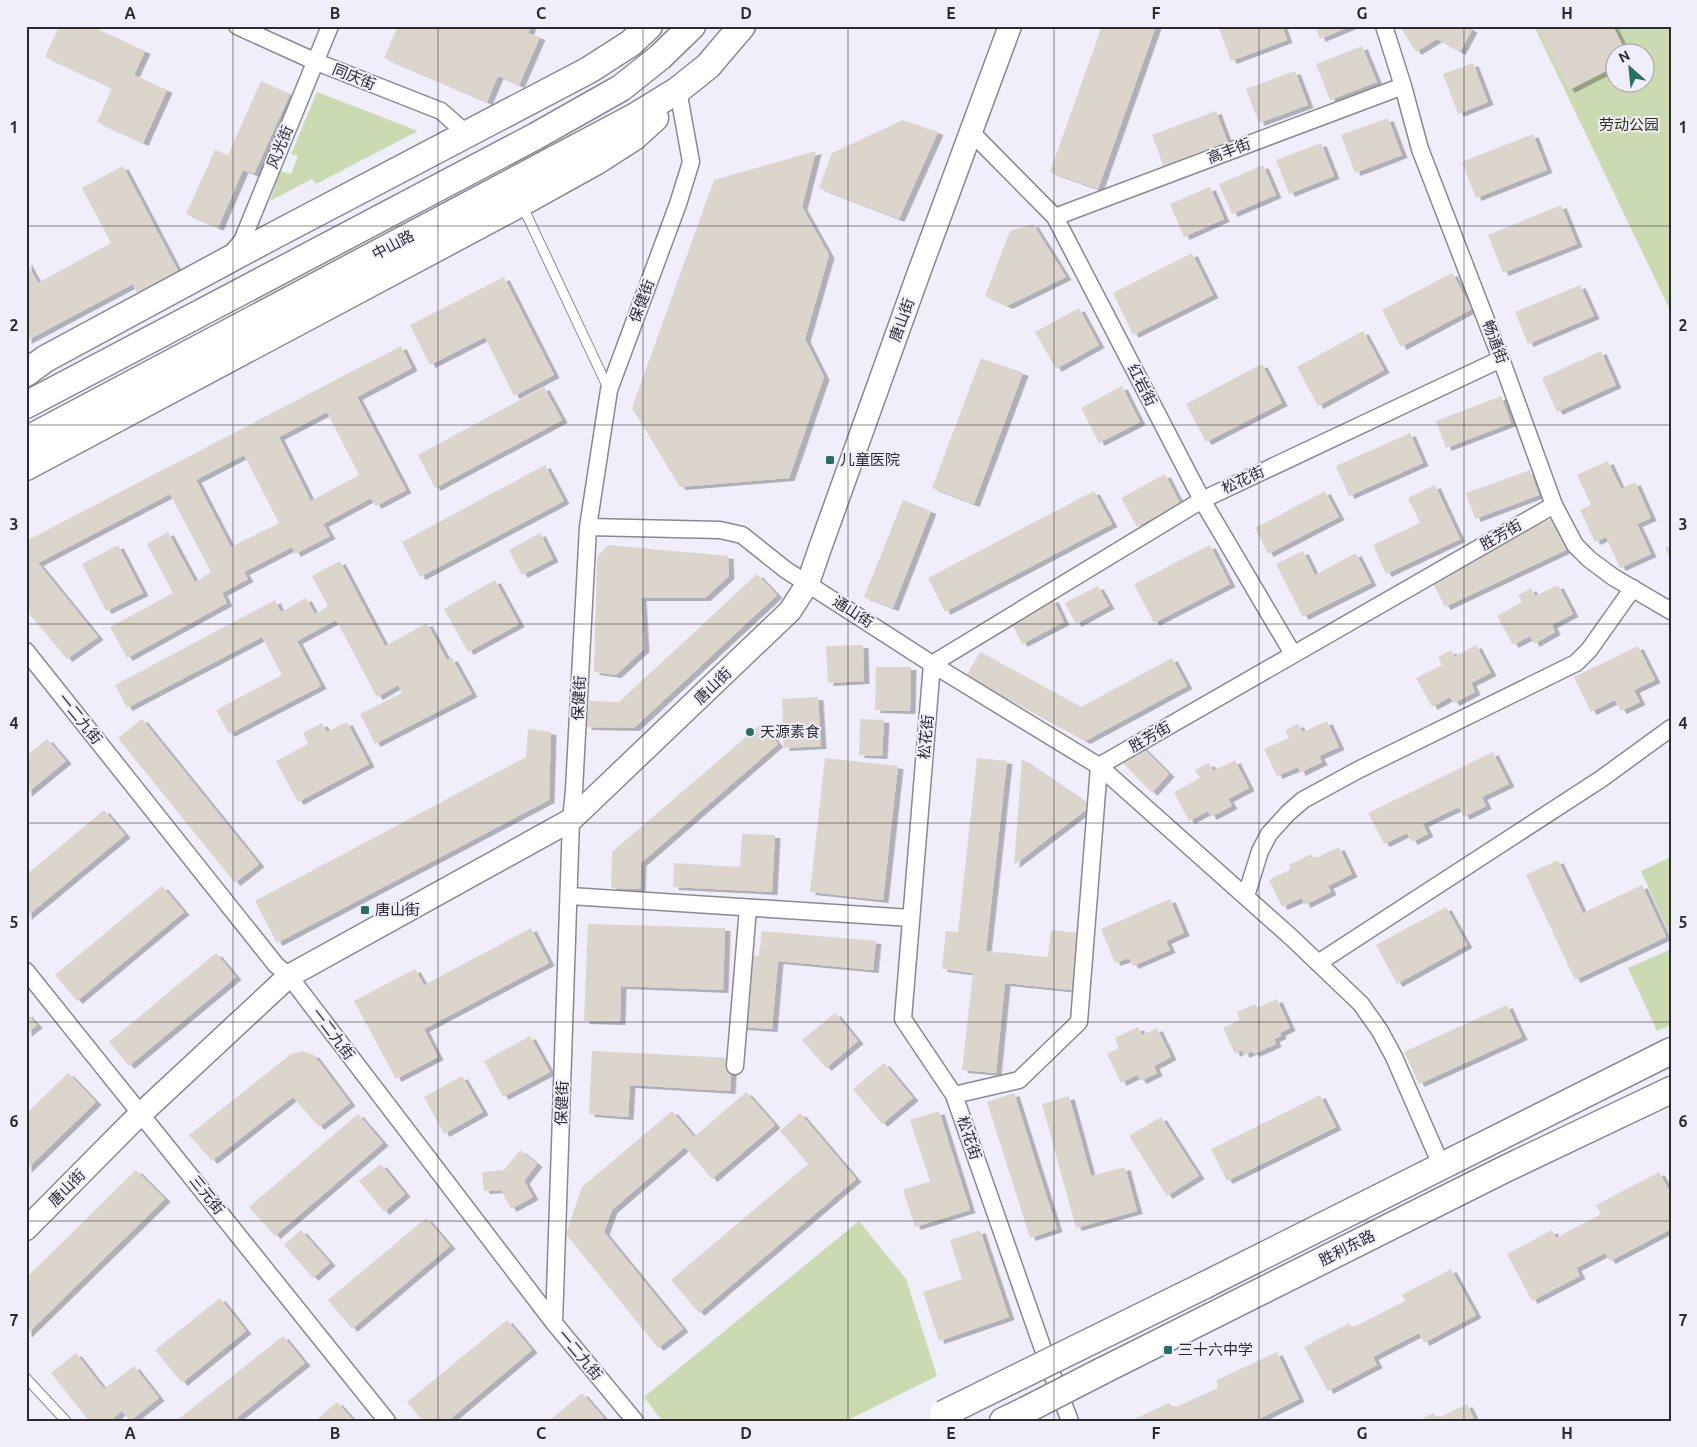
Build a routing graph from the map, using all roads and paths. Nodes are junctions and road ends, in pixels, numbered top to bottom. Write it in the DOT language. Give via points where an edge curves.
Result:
graph roads {
  1 [pos="237,26"];
  2 [pos="330,26"];
  3 [pos="649,26"];
  4 [pos="692,26"];
  5 [pos="742,26"];
  6 [pos="1010,26"];
  7 [pos="1384,26"];
  8 [pos="314,61"];
  9 [pos="1403,86"];
  10 [pos="678,90"];
  11 [pos="971,132"];
  12 [pos="467,134"];
  13 [pos="516,193"];
  14 [pos="1055,217"];
  15 [pos="223,264"];
  16 [pos="1502,359"];
  17 [pos="26,373"];
  18 [pos="609,390"];
  19 [pos="27,402"];
  20 [pos="26,440"];
  21 [pos="26,467"];
  22 [pos="1202,500"];
  23 [pos="1554,505"];
  24 [pos="588,527"];
  25 [pos="808,583"];
  26 [pos="1633,588"];
  27 [pos="1671,612"];
  28 [pos="1293,654"];
  29 [pos="29,659"];
  30 [pos="932,664"];
  31 [pos="1671,728"];
  32 [pos="1099,766"];
  33 [pos="571,820"];
  34 [pos="570,896"];
  35 [pos="1246,896"];
  36 [pos="748,908"];
  37 [pos="911,918"];
  38 [pos="1318,963"];
  39 [pos="26,971"];
  40 [pos="289,976"];
  41 [pos="1671,1051"];
  42 [pos="735,1066"];
  43 [pos="1671,1090"];
  44 [pos="954,1095"];
  45 [pos="142,1114"];
  46 [pos="1442,1167"];
  47 [pos="26,1229"];
  48 [pos="554,1323"];
  49 [pos="26,1378"];
  50 [pos="1014,1415"];
  51 [pos="936,1417"];
  52 [pos="66,1421"];
  53 [pos="387,1421"];
  54 [pos="635,1421"];
  55 [pos="1070,1421"];
  1 -- 8 [label="street, 同庆街"];
  2 -- 8 [label="street, 风光街"];
  3 -- 12 [label="main road" via="631,43 589,70"];
  4 -- 19 [label="main road, 中山路" via="621,88 536,136"];
  5 -- 10 [label="main road, 中山路" via="708,66"];
  6 -- 11 [label="main road, 唐山街"];
  7 -- 9 [label="street, 畅通街"];
  8 -- 12 [label="street, 同庆街" via="441,112"];
  8 -- 15 [label="street, 风光街" via="242,241"];
  9 -- 14 [label="street, 高丰街"];
  9 -- 16 [label="street, 畅通街" via="1420,149"];
  10 -- 13 [label="main road, 中山路"];
  10 -- 18 [label="street, 保健街" via="691,162"];
  11 -- 14 [label="street, 红岩街"];
  11 -- 25 [label="main road, 唐山街"];
  12 -- 15 [label="main road"];
  13 -- 18 [label="lane"];
  13 -- 20 [label="main road, 中山路"];
  13 -- 21 [label="main road"];
  14 -- 22 [label="street, 红岩街"];
  15 -- 17 [label="main road" via="45,359"];
  16 -- 22 [label="street, 松花街"];
  16 -- 23 [label="street, 畅通街"];
  18 -- 24 [label="street, 保健街"];
  22 -- 28 [label="street, 红岩街"];
  22 -- 30 [label="street, 松花街"];
  23 -- 26 [label="street, 畅通街" via="1575,545 1597,565"];
  23 -- 28 [label="street, 胜芳街"];
  24 -- 25 [label="street, 通山街" via="720,530 742,535"];
  24 -- 33 [label="street, 保健街"];
  25 -- 30 [label="street, 通山街"];
  25 -- 33 [label="main road, 唐山街" via="790,611"];
  26 -- 27 [label="street, 畅通街"];
  26 -- 35 [label="street" via="1576,663 1303,800 1270,834 1260,851"];
  28 -- 32 [label="street, 胜芳街"];
  29 -- 40 [label="street, 一二九街" via="276,965"];
  30 -- 32 [label="street, 通山街"];
  30 -- 37 [label="street, 松花街"];
  31 -- 38 [label="street" via="1601,779"];
  32 -- 35 [label="street, 通山街"];
  32 -- 44 [label="street" via="1079,1022 1019,1080"];
  33 -- 34 [label="street, 保健街"];
  33 -- 40 [label="main road, 唐山街"];
  34 -- 36 [label="street"];
  34 -- 48 [label="street, 保健街"];
  35 -- 38 [label="street, 通山街"];
  36 -- 37 [label="street"];
  36 -- 42 [label="street"];
  37 -- 44 [label="street, 松花街" via="903,1019"];
  38 -- 46 [label="street, 通山街" via="1361,1004 1380,1032"];
  39 -- 45 [label="street, 三元街"];
  40 -- 45 [label="main road, 唐山街"];
  40 -- 48 [label="street, 一二九街"];
  41 -- 46 [label="main road"];
  43 -- 50 [label="main road, 胜利东路, bridge" via="1504,1169"];
  44 -- 55 [label="street, 松花街"];
  45 -- 47 [label="main road, 唐山街"];
  45 -- 53 [label="street, 三元街"];
  46 -- 51 [label="main road, bridge"];
  48 -- 54 [label="street, 一二九街"];
  49 -- 52 [label="lane"];
}
